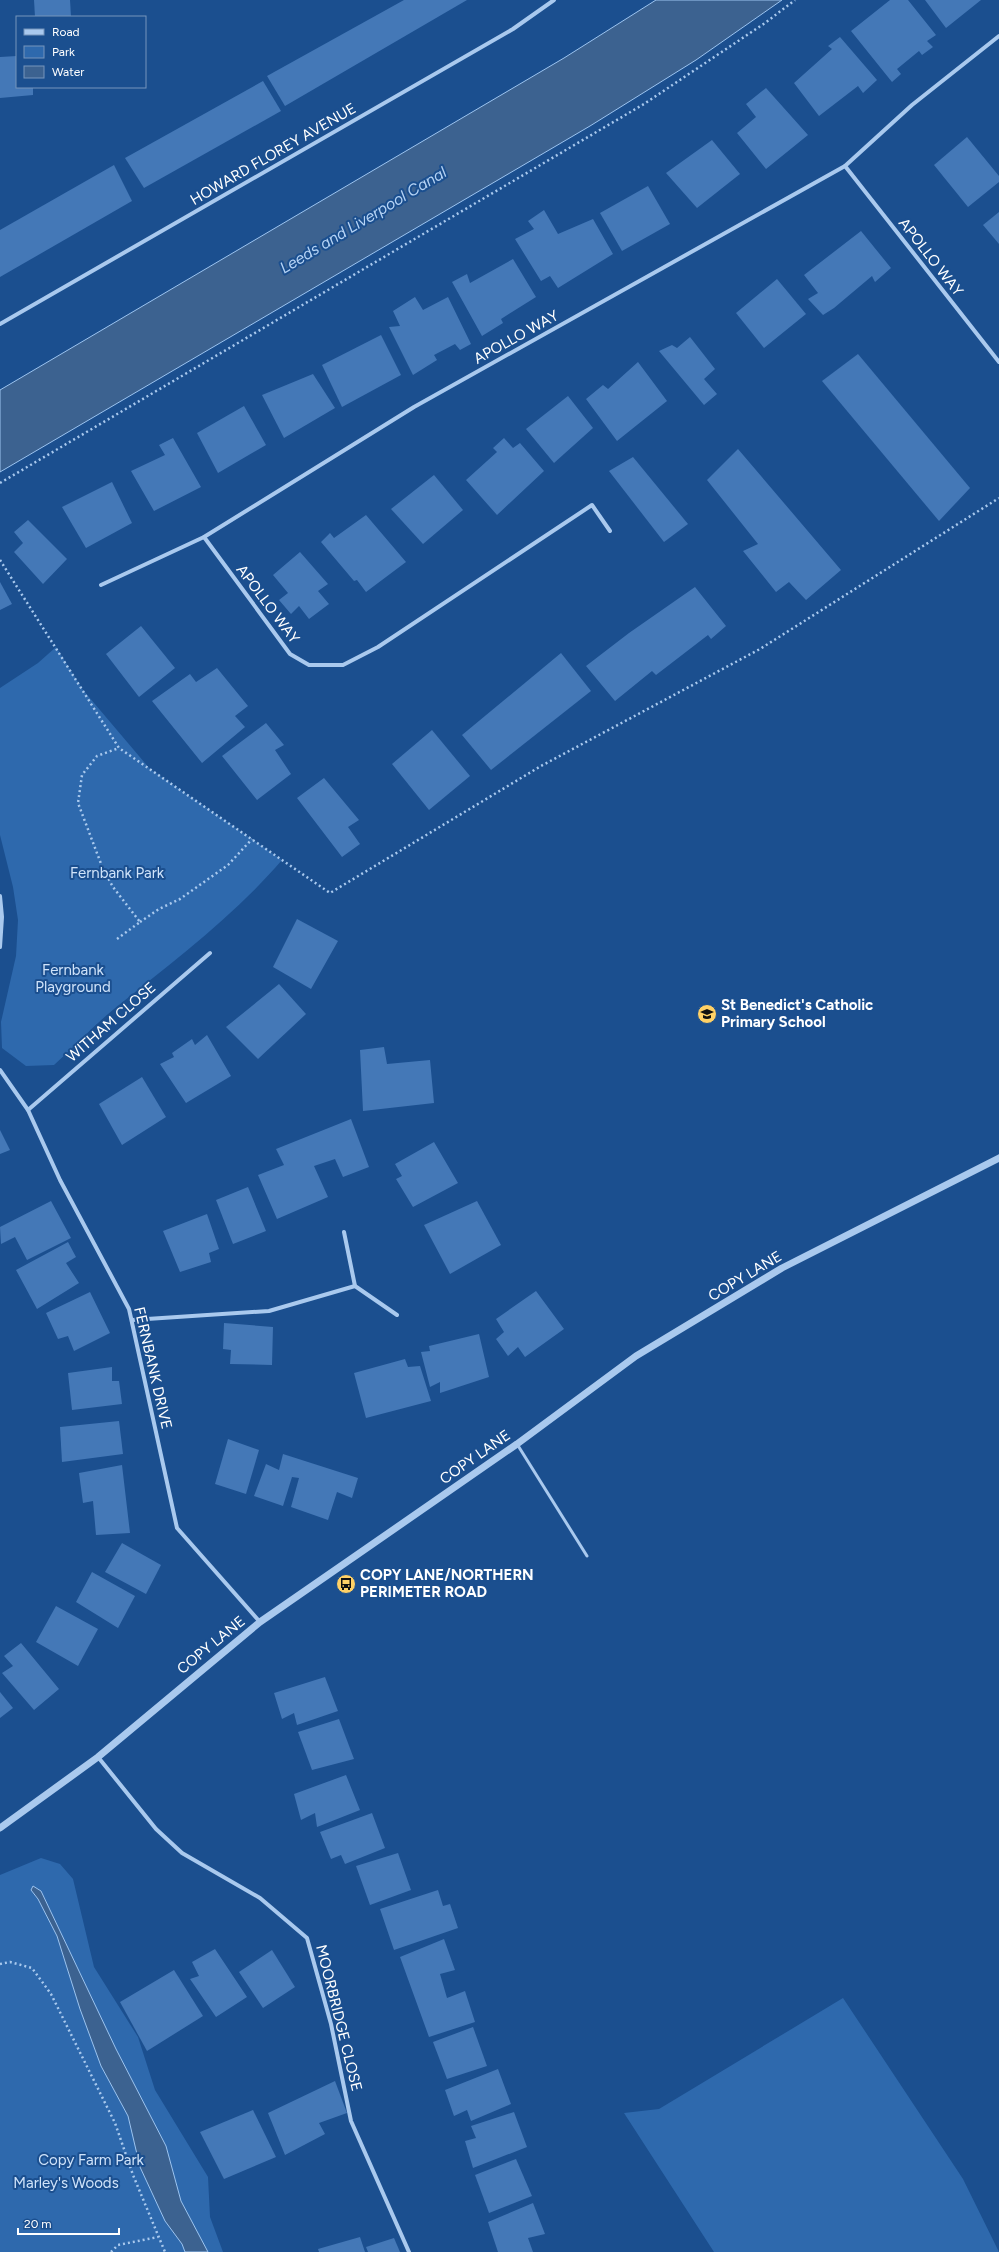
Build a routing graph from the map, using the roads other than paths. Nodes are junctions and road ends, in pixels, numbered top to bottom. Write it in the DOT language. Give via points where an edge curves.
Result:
graph roads {
  1 [pos="554,0"];
  2 [pos="999,36"];
  3 [pos="845,166"];
  4 [pos="0,324"];
  5 [pos="999,362"];
  6 [pos="610,531"];
  7 [pos="204,537"];
  8 [pos="101,585"];
  9 [pos="0,896"];
  10 [pos="0,947"];
  11 [pos="210,953"];
  12 [pos="0,1070"];
  13 [pos="28,1110"];
  14 [pos="999,1158"];
  15 [pos="344,1232"];
  16 [pos="355,1286"];
  17 [pos="397,1315"];
  18 [pos="132,1320"];
  19 [pos="517,1444"];
  20 [pos="587,1556"];
  21 [pos="260,1622"];
  22 [pos="98,1757"];
  23 [pos="0,1828"];
  24 [pos="409,2252"];
  1 -- 4 [label="street, HOWARD FLOREY AVENUE" via="513,29"];
  2 -- 3 [label="street, APOLLO WAY" via="912,105"];
  3 -- 5 [label="street, APOLLO WAY"];
  3 -- 7 [label="street, APOLLO WAY" via="414,407"];
  6 -- 7 [label="street, APOLLO WAY" via="592,506 378,647 343,665 309,665 290,654"];
  7 -- 8 [label="street, APOLLO WAY"];
  9 -- 10 [label="street"];
  11 -- 13 [label="street, WITHAM CLOSE"];
  12 -- 13 [label="street, FERNBANK DRIVE"];
  13 -- 18 [label="street, FERNBANK DRIVE" via="60,1180 129,1309"];
  14 -- 19 [label="street, COPY LANE" via="782,1268 636,1356"];
  15 -- 16 [label="street"];
  16 -- 17 [label="street"];
  16 -- 18 [label="street" via="269,1312"];
  18 -- 21 [label="street, FERNBANK DRIVE" via="177,1528"];
  19 -- 20 [label="lane"];
  19 -- 21 [label="street, COPY LANE"];
  21 -- 22 [label="street, COPY LANE"];
  22 -- 23 [label="street, COPY LANE"];
  22 -- 24 [label="street, MOORBRIDGE CLOSE" via="156,1829 182,1853 260,1898 307,1938 331,2024 351,2121"];
}
